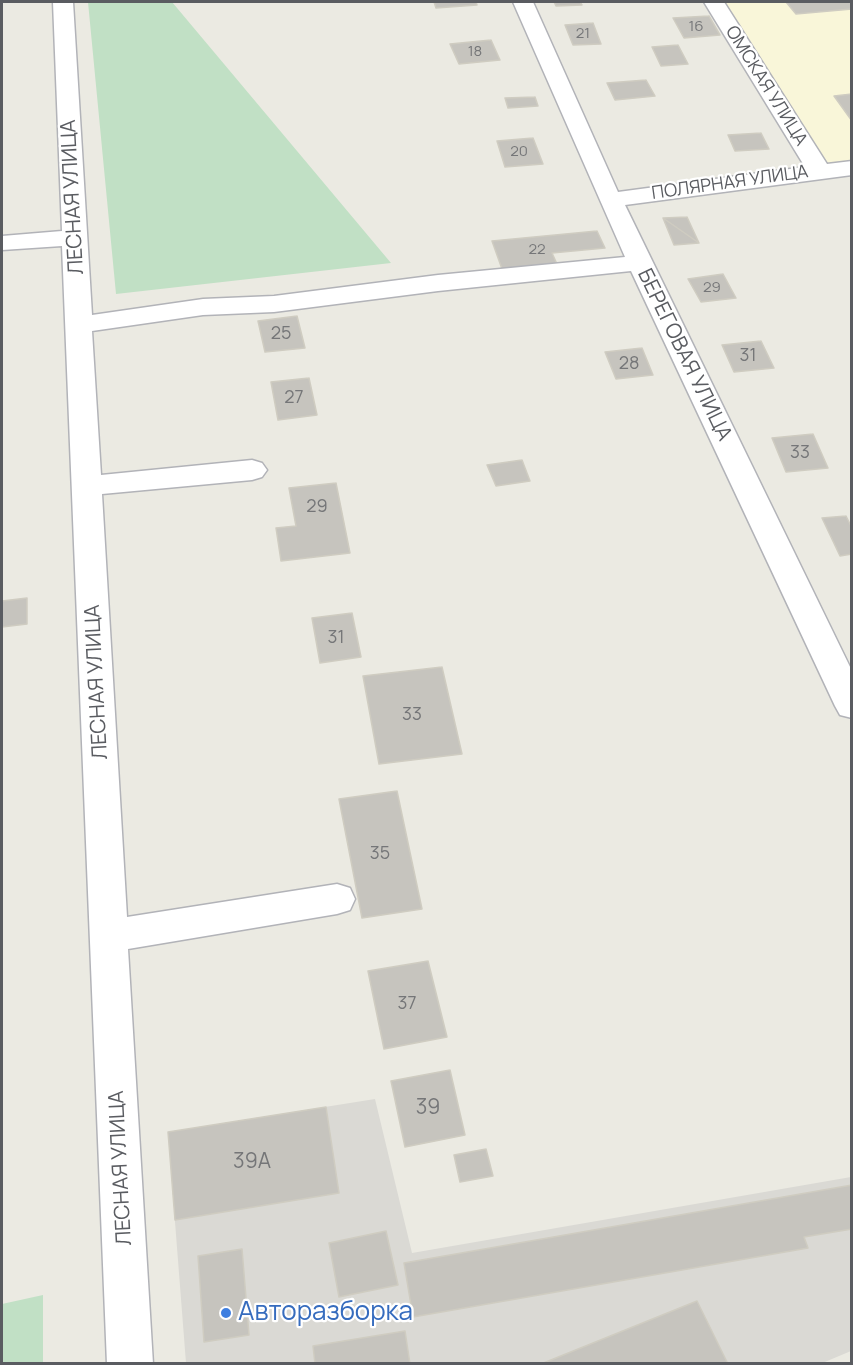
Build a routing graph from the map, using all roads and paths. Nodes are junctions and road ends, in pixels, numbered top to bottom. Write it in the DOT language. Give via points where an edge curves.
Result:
graph roads {
  1 [pos="63,2"];
  2 [pos="523,2"];
  3 [pos="714,2"];
  4 [pos="852,168"];
  5 [pos="819,171"];
  6 [pos="610,200"];
  7 [pos="75,238"];
  8 [pos="2,243"];
  9 [pos="639,263"];
  10 [pos="79,325"];
  11 [pos="252,470"];
  12 [pos="87,486"];
  13 [pos="852,706"];
  14 [pos="337,899"];
  15 [pos="109,936"];
  16 [pos="130,1364"];
  1 -- 7 [label="street, ЛЕСНАЯ УЛИЦА"];
  2 -- 6 [label="street, БЕРЕГОВАЯ УЛИЦА"];
  3 -- 5 [label="street, ОМСКАЯ УЛИЦА"];
  4 -- 5 [label="street, ПОЛЯРНАЯ УЛИЦА"];
  5 -- 6 [label="street, ПОЛЯРНАЯ УЛИЦА"];
  6 -- 9 [label="street, БЕРЕГОВАЯ УЛИЦА"];
  7 -- 8 [label="street"];
  7 -- 10 [label="street, ЛЕСНАЯ УЛИЦА"];
  9 -- 10 [label="street" via="274,304 138,315"];
  9 -- 13 [label="street, БЕРЕГОВАЯ УЛИЦА"];
  10 -- 12 [label="street, ЛЕСНАЯ УЛИЦА"];
  11 -- 12 [label="street"];
  12 -- 15 [label="street, ЛЕСНАЯ УЛИЦА"];
  14 -- 15 [label="street"];
  15 -- 16 [label="street, ЛЕСНАЯ УЛИЦА"];
}
